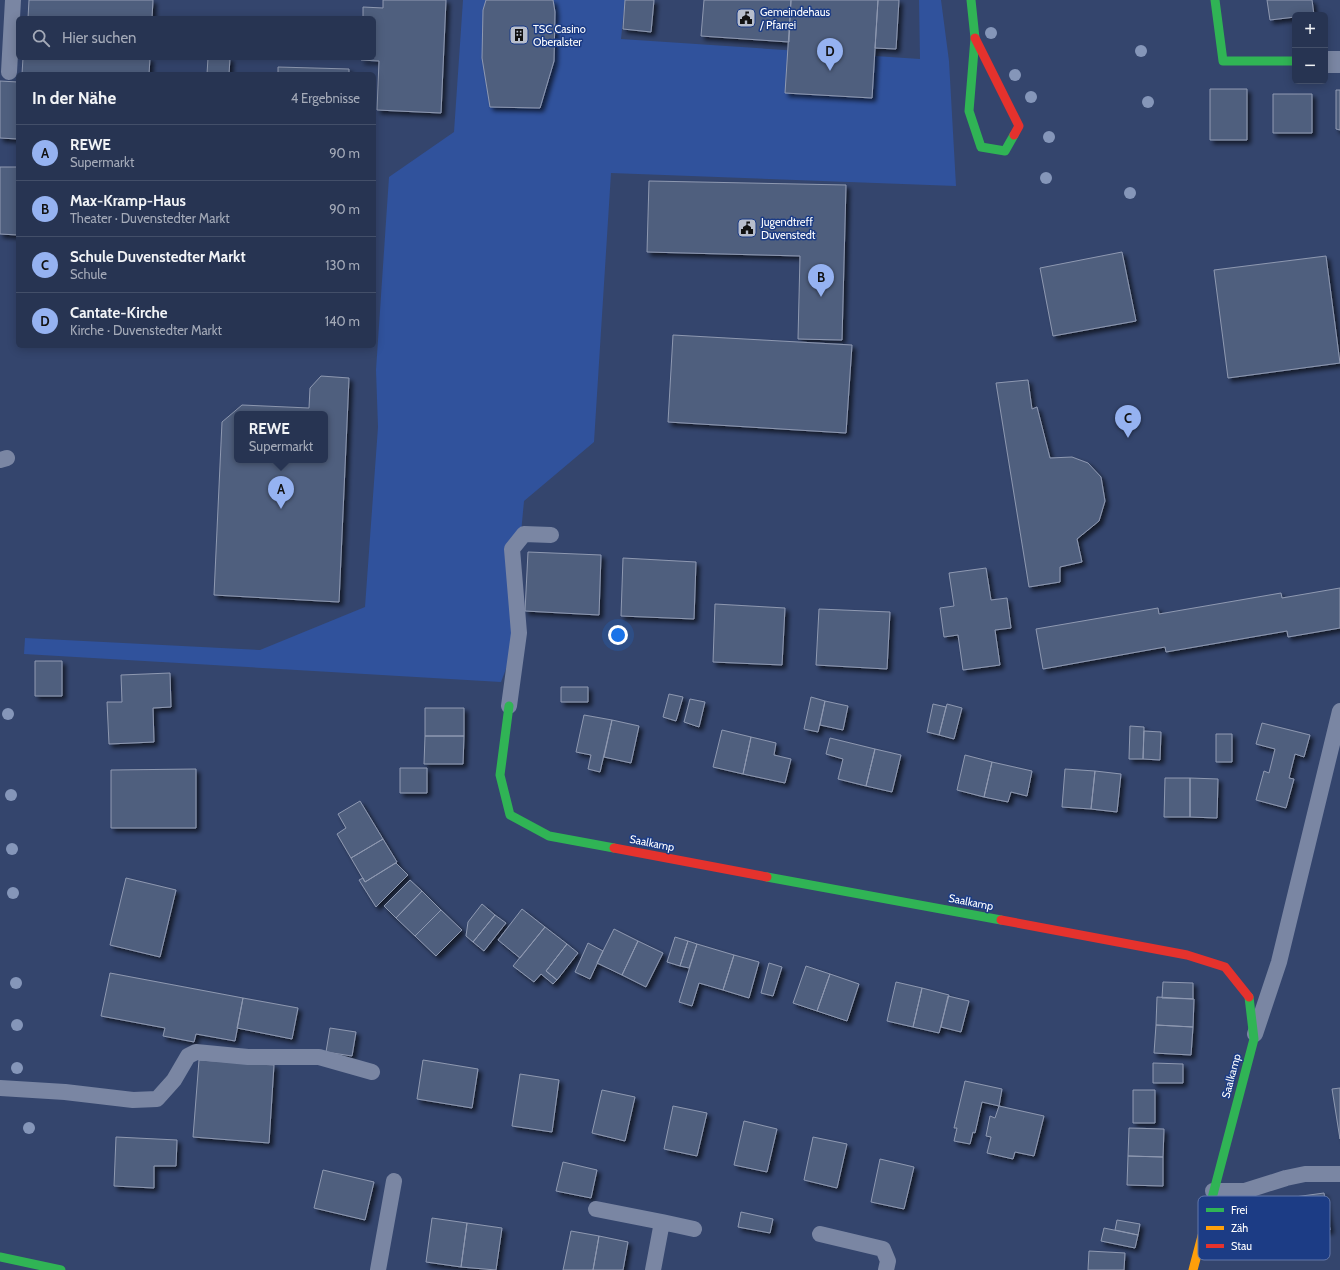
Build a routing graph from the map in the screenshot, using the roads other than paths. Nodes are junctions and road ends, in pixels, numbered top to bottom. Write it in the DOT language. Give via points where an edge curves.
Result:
graph roads {
  1 [pos="13,0"];
  2 [pos="971,0"];
  3 [pos="1215,0"];
  4 [pos="975,38"];
  5 [pos="1292,61"];
  6 [pos="1328,62"];
  7 [pos="1340,62"];
  8 [pos="9,72"];
  9 [pos="551,536"];
  10 [pos="509,706"];
  11 [pos="1340,711"];
  12 [pos="1254,1039"];
  13 [pos="372,1072"];
  14 [pos="0,1088"];
  15 [pos="1340,1174"];
  16 [pos="394,1181"];
  17 [pos="1214,1191"];
  18 [pos="1213,1196"];
  19 [pos="596,1209"];
  20 [pos="662,1222"];
  21 [pos="694,1229"];
  22 [pos="820,1234"];
  23 [pos="1198,1251"];
  24 [pos="0,1257"];
  25 [pos="61,1270"];
  26 [pos="378,1270"];
  27 [pos="653,1270"];
  28 [pos="886,1270"];
  29 [pos="1193,1270"];
  1 -- 8 [label="lane"];
  2 -- 4 [label="street"];
  3 -- 5 [label="street" via="1223,61"];
  4 -- 4 [label="street" via="969,111 981,147 1005,151 1019,126"];
  6 -- 7 [label="street"];
  9 -- 10 [label="lane" via="524,534 512,550 519,633"];
  10 -- 12 [label="street, Saalkamp" via="500,774 510,814 549,836 1187,955 1225,967 1249,997"];
  11 -- 12 [label="lane" via="1279,962"];
  12 -- 17 [label="street, Saalkamp"];
  13 -- 14 [label="lane" via="319,1057 248,1057 196,1052 188,1056 174,1080 157,1099 133,1100"];
  15 -- 17 [label="lane" via="1305,1174 1245,1191"];
  16 -- 26 [label="lane"];
  17 -- 18 [label="street, Saalkamp"];
  19 -- 20 [label="lane"];
  20 -- 21 [label="lane"];
  20 -- 27 [label="lane"];
  22 -- 28 [label="lane" via="883,1249 888,1261"];
  23 -- 29 [label="street, Saalkamp"];
  24 -- 25 [label="street"];
}
